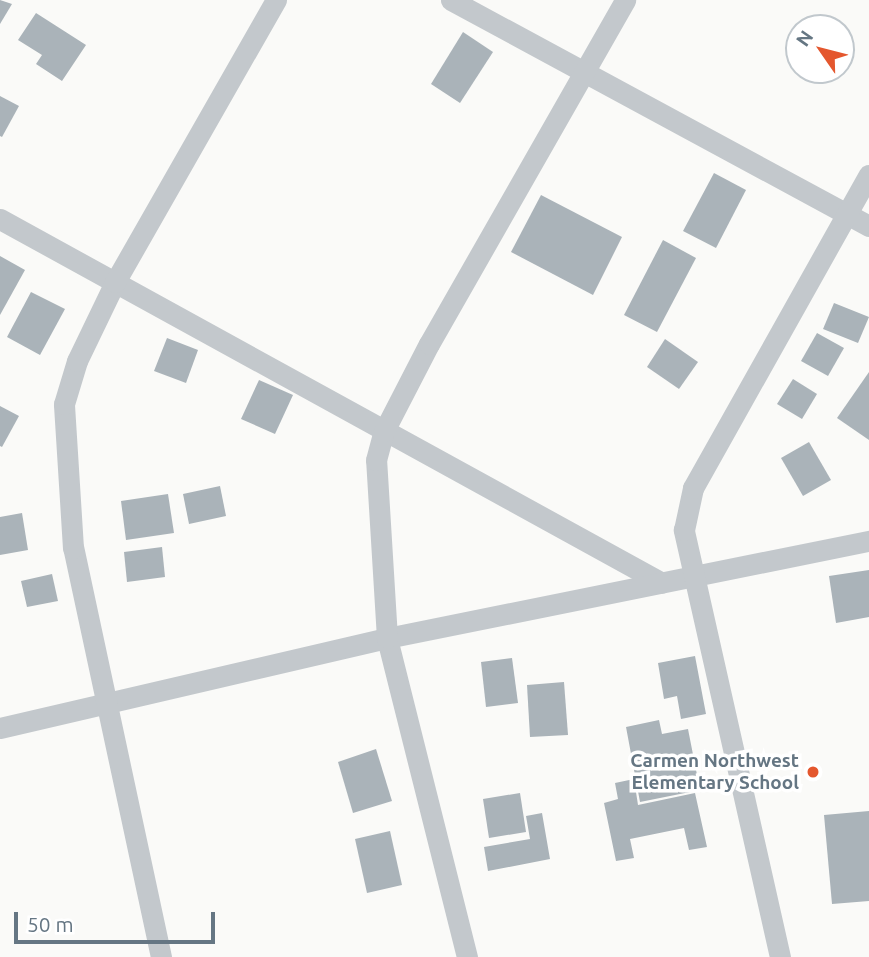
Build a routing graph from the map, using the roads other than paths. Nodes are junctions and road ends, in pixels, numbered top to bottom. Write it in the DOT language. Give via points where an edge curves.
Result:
graph roads {
  1 [pos="276,0"];
  2 [pos="451,0"];
  3 [pos="625,0"];
  4 [pos="585,72"];
  5 [pos="869,175"];
  6 [pos="848,214"];
  7 [pos="0,219"];
  8 [pos="869,226"];
  9 [pos="115,282"];
  10 [pos="384,431"];
  11 [pos="869,541"];
  12 [pos="694,576"];
  13 [pos="662,583"];
  14 [pos="387,638"];
  15 [pos="103,702"];
  16 [pos="0,728"];
  17 [pos="161,957"];
  18 [pos="467,957"];
  19 [pos="780,957"];
  1 -- 9 [label="street"];
  2 -- 4 [label="street"];
  3 -- 4 [label="street"];
  4 -- 6 [label="street"];
  4 -- 10 [label="street"];
  5 -- 6 [label="street"];
  6 -- 8 [label="street"];
  6 -- 12 [label="street" via="693,488 684,530"];
  7 -- 9 [label="street"];
  9 -- 10 [label="street"];
  9 -- 15 [label="street" via="76,361 64,404 73,548"];
  10 -- 13 [label="street"];
  10 -- 14 [label="street" via="376,460 376,520"];
  11 -- 12 [label="street"];
  12 -- 13 [label="street"];
  12 -- 19 [label="street"];
  13 -- 14 [label="street"];
  14 -- 15 [label="street"];
  14 -- 18 [label="street"];
  15 -- 16 [label="street"];
  15 -- 17 [label="street"];
}
